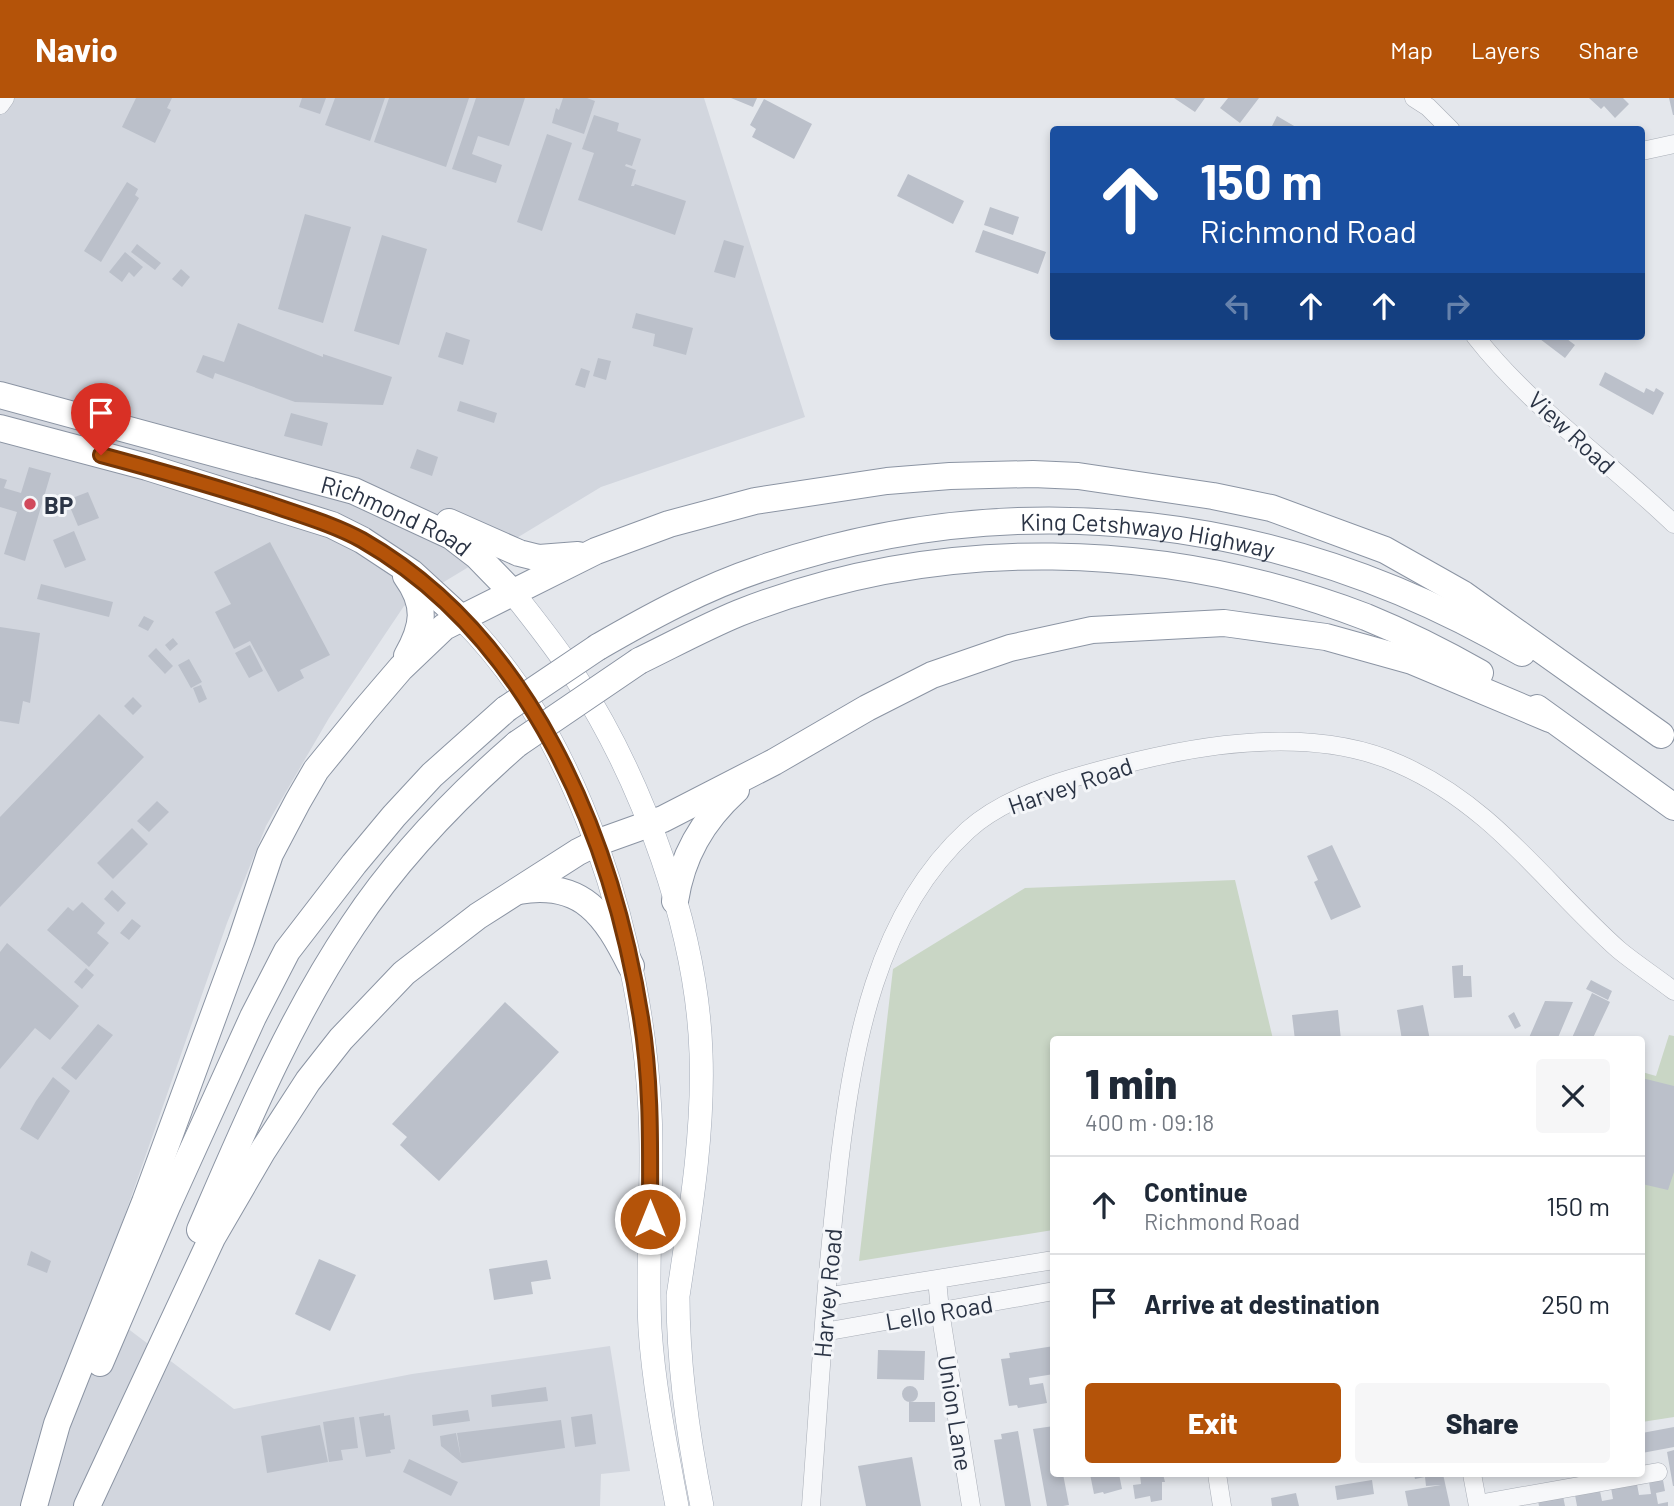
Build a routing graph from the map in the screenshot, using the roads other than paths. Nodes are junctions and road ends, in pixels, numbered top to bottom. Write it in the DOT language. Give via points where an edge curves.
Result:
graph roads {
  1 [pos="5,98"];
  2 [pos="1414,98"];
  3 [pos="0,105"];
  4 [pos="1447,126"];
  5 [pos="1674,145"];
  6 [pos="1645,150"];
  7 [pos="1478,340"];
  8 [pos="0,395"];
  9 [pos="0,428"];
  10 [pos="390,506"];
  11 [pos="1674,524"];
  12 [pos="596,551"];
  13 [pos="391,558"];
  14 [pos="513,593"];
  15 [pos="462,619"];
  16 [pos="401,668"];
  17 [pos="1550,719"];
  18 [pos="1667,740"];
  19 [pos="774,762"];
  20 [pos="1674,807"];
  21 [pos="649,824"];
  22 [pos="596,843"];
  23 [pos="519,891"];
  24 [pos="675,901"];
  25 [pos="631,966"];
  26 [pos="1674,991"];
  27 [pos="1050,1261"];
  28 [pos="937,1279"];
  29 [pos="1050,1292"];
  30 [pos="826,1297"];
  31 [pos="940,1311"];
  32 [pos="824,1332"];
  33 [pos="1658,1472"];
  34 [pos="1645,1474"];
  35 [pos="1217,1477"];
  36 [pos="1473,1477"];
  37 [pos="1631,1477"];
  38 [pos="1478,1505"];
  39 [pos="36,1506"];
  40 [pos="85,1506"];
  41 [pos="677,1506"];
  42 [pos="702,1506"];
  43 [pos="811,1506"];
  44 [pos="971,1506"];
  45 [pos="1222,1506"];
  1 -- 3 [label="street"];
  2 -- 4 [label="street"];
  5 -- 6 [label="street"];
  7 -- 11 [label="street, View Road" via="1573,436"];
  8 -- 10 [label="highway, Richmond Road" via="354,491"];
  9 -- 13 [label="highway, Richmond Road" via="319,521"];
  10 -- 12 [label="highway" via="457,523 539,558"];
  10 -- 14 [label="highway, Richmond Road" via="452,536"];
  12 -- 14 [label="highway"];
  12 -- 18 [label="highway" via="669,524 755,501 887,481 1078,476 1213,496 1270,508 1385,550 1463,594"];
  13 -- 15 [label="highway, Richmond Road"];
  13 -- 16 [label="highway" via="408,578 421,605 417,638"];
  14 -- 15 [label="highway"];
  14 -- 21 [label="main road, Richmond Road" via="576,677"];
  15 -- 16 [label="highway" via="444,627"];
  15 -- 22 [label="main road, Richmond Road" via="492,652 539,721"];
  16 -- 39 [label="highway" via="316,770 270,853 145,1202 57,1424"];
  17 -- 19 [label="highway" via="1454,677 1364,646 1272,628 1180,623 1092,630 1010,648 932,675"];
  17 -- 20 [label="highway, King Cetshwayo Highway"];
  17 -- 40 [label="highway, King Cetshwayo Highway, bridge" via="1430,645 1368,618 1247,580 1111,558 974,558 860,576 739,613 639,661 517,744 462,793 418,840 353,925 262,1089"];
  18 -- 39 [label="highway, King Cetshwayo Highway, bridge" via="1504,643 1416,597 1250,542 1182,531 1062,521 919,529 844,544 759,569 681,602 598,647 506,709 394,816 288,951 167,1204"];
  19 -- 21 [label="highway"];
  19 -- 24 [label="highway" via="713,813 685,858"];
  21 -- 22 [label="highway"];
  21 -- 24 [label="main road, Richmond Road"];
  22 -- 23 [label="highway"];
  22 -- 25 [label="main road, Richmond Road" via="621,918"];
  23 -- 25 [label="highway" via="556,891 588,903 603,916"];
  23 -- 40 [label="highway" via="404,973 308,1081 212,1238"];
  24 -- 42 [label="main road, Richmond Road" via="697,1004 701,1052 701,1113 678,1325 686,1424"];
  25 -- 41 [label="main road, Richmond Road" via="650,1113 650,1328"];
  26 -- 30 [label="street, Harvey Road" via="1619,949 1484,816 1396,762 1343,748 1261,742 1152,757 1061,783 1017,800 971,828 935,866 890,942 868,1005 846,1107"];
  27 -- 28 [label="street, Lello Road"];
  28 -- 30 [label="street, Lello Road"];
  28 -- 31 [label="street, Union Lane"];
  29 -- 31 [label="street, Lello Road"];
  30 -- 32 [label="street, Harvey Road"];
  31 -- 32 [label="street, Lello Road"];
  31 -- 44 [label="street, Union Lane"];
  32 -- 43 [label="street, Harvey Road"];
  33 -- 34 [label="street"];
  35 -- 45 [label="street"];
  36 -- 38 [label="street"];
  37 -- 38 [label="street"];
}
